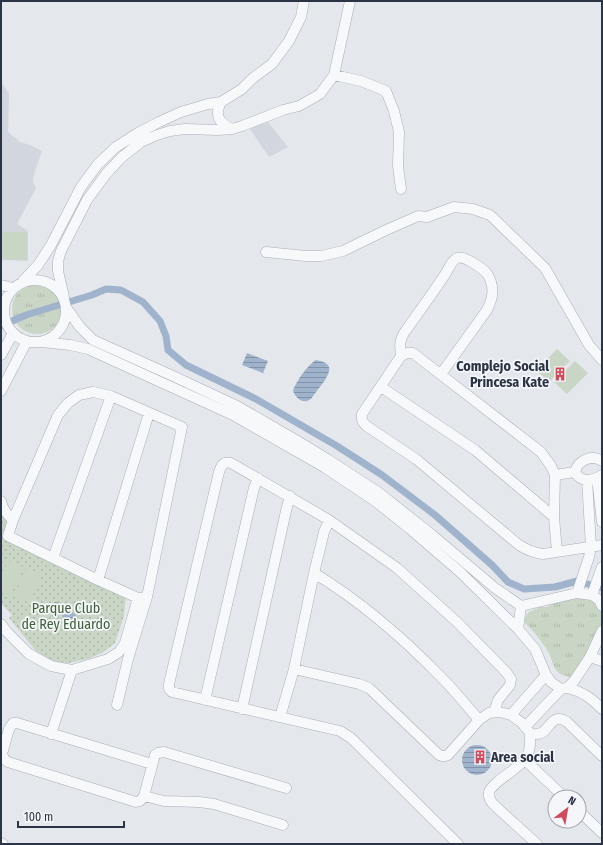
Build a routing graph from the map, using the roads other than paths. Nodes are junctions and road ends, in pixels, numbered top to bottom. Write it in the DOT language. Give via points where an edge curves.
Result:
graph roads {
  1 [pos="304,1"];
  2 [pos="350,1"];
  3 [pos="334,75"];
  4 [pos="221,102"];
  5 [pos="232,129"];
  6 [pos="401,189"];
  7 [pos="266,252"];
  8 [pos="23,282"];
  9 [pos="1,285"];
  10 [pos="13,288"];
  11 [pos="64,298"];
  12 [pos="67,309"];
  13 [pos="2,310"];
  14 [pos="13,333"];
  15 [pos="27,342"];
  16 [pos="42,342"];
  17 [pos="1,355"];
  18 [pos="401,356"];
  19 [pos="602,360"];
  20 [pos="441,374"];
  21 [pos="381,387"];
  22 [pos="1,391"];
  23 [pos="111,396"];
  24 [pos="149,413"];
  25 [pos="602,461"];
  26 [pos="575,472"];
  27 [pos="555,475"];
  28 [pos="258,478"];
  29 [pos="595,478"];
  30 [pos="290,496"];
  31 [pos="1,501"];
  32 [pos="554,517"];
  33 [pos="13,520"];
  34 [pos="329,520"];
  35 [pos="602,522"];
  36 [pos="602,545"];
  37 [pos="591,546"];
  38 [pos="557,552"];
  39 [pos="53,558"];
  40 [pos="588,562"];
  41 [pos="602,564"];
  42 [pos="602,567"];
  43 [pos="314,574"];
  44 [pos="98,580"];
  45 [pos="577,593"];
  46 [pos="592,595"];
  47 [pos="142,597"];
  48 [pos="521,606"];
  49 [pos="602,606"];
  50 [pos="1,624"];
  51 [pos="518,629"];
  52 [pos="602,631"];
  53 [pos="590,657"];
  54 [pos="602,661"];
  55 [pos="72,670"];
  56 [pos="294,670"];
  57 [pos="546,675"];
  58 [pos="564,688"];
  59 [pos="527,697"];
  60 [pos="205,700"];
  61 [pos="117,705"];
  62 [pos="242,708"];
  63 [pos="541,709"];
  64 [pos="602,709"];
  65 [pos="494,712"];
  66 [pos="511,715"];
  67 [pos="280,717"];
  68 [pos="479,720"];
  69 [pos="527,730"];
  70 [pos="51,734"];
  71 [pos="602,756"];
  72 [pos="525,760"];
  73 [pos="152,764"];
  74 [pos="286,788"];
  75 [pos="556,789"];
  76 [pos="144,796"];
  77 [pos="587,819"];
  78 [pos="283,825"];
  79 [pos="602,833"];
  80 [pos="458,844"];
  81 [pos="537,844"];
  1 -- 4 [label="street" via="301,17 289,41 272,64 242,89"];
  2 -- 3 [label="street"];
  3 -- 5 [label="street" via="320,94 300,106"];
  3 -- 6 [label="street" via="386,91 399,132 398,166"];
  4 -- 5 [label="street" via="218,108 220,121"];
  4 -- 8 [label="street" via="181,112 116,147 98,164 81,187 51,245"];
  5 -- 11 [label="street" via="170,131 141,142 122,157 87,200 61,251 58,271"];
  7 -- 19 [label="street" via="321,256 344,251 418,216 427,217 454,207 473,209 490,215 545,268 589,345"];
  8 -- 10 [label="street"];
  8 -- 11 [label="street" via="35,279 47,281 57,288"];
  9 -- 10 [label="street"];
  10 -- 13 [label="street"];
  11 -- 12 [label="street"];
  12 -- 16 [label="street" via="64,324 55,336"];
  12 -- 48 [label="street" via="93,340 237,406 378,492 495,588"];
  13 -- 14 [label="street" via="6,323"];
  14 -- 15 [label="street"];
  14 -- 17 [label="street"];
  15 -- 16 [label="street"];
  15 -- 22 [label="street"];
  16 -- 51 [label="street" via="88,349 233,415 324,467 409,528 460,572"];
  18 -- 20 [label="street" via="413,354"];
  18 -- 20 [label="street" via="401,338 404,333 453,261 457,258 466,259 487,273 491,283 491,301"];
  18 -- 21 [label="street"];
  20 -- 27 [label="street" via="541,452"];
  21 -- 32 [label="street" via="475,450"];
  21 -- 38 [label="street" via="362,414 363,422 416,459 526,550 543,554"];
  23 -- 24 [label="street"];
  23 -- 33 [label="street" via="93,392 79,395 58,414"];
  23 -- 39 [label="street"];
  24 -- 44 [label="street"];
  24 -- 47 [label="street" via="182,427"];
  25 -- 26 [label="street" via="585,459 576,467"];
  26 -- 27 [label="street"];
  26 -- 29 [label="street" via="583,479"];
  27 -- 32 [label="street"];
  28 -- 30 [label="street"];
  28 -- 60 [label="street"];
  28 -- 60 [label="street" via="229,462 222,464 219,472 169,686 172,692"];
  29 -- 35 [label="street"];
  29 -- 37 [label="street"];
  30 -- 34 [label="street"];
  30 -- 62 [label="street"];
  31 -- 33 [label="street" via="2,507"];
  32 -- 38 [label="street"];
  33 -- 39 [label="street" via="8,536"];
  34 -- 43 [label="street"];
  34 -- 65 [label="street" via="396,568 457,622 510,676 511,683 498,700"];
  36 -- 37 [label="street"];
  37 -- 38 [label="street"];
  37 -- 40 [label="street"];
  39 -- 44 [label="street"];
  40 -- 41 [label="street"];
  40 -- 45 [label="street"];
  42 -- 46 [label="street"];
  43 -- 56 [label="street"];
  43 -- 68 [label="street" via="336,587 391,630 441,677"];
  44 -- 47 [label="street"];
  45 -- 46 [label="street"];
  45 -- 48 [label="street"];
  46 -- 49 [label="street"];
  47 -- 55 [label="street" via="125,643 119,652 108,659"];
  47 -- 61 [label="street"];
  48 -- 51 [label="street"];
  50 -- 55 [label="street" via="29,654 51,666"];
  51 -- 57 [label="street" via="535,649"];
  52 -- 53 [label="street"];
  53 -- 54 [label="street"];
  53 -- 58 [label="street" via="574,681"];
  55 -- 70 [label="street"];
  56 -- 67 [label="street"];
  56 -- 68 [label="street" via="369,688 441,756 448,755"];
  57 -- 58 [label="street" via="551,682"];
  57 -- 59 [label="street"];
  58 -- 63 [label="street"];
  58 -- 64 [label="street" via="578,691"];
  59 -- 63 [label="street"];
  59 -- 66 [label="street"];
  60 -- 62 [label="street"];
  62 -- 67 [label="street"];
  63 -- 69 [label="street"];
  65 -- 66 [label="street"];
  65 -- 68 [label="street"];
  66 -- 69 [label="street"];
  67 -- 80 [label="street" via="348,735"];
  69 -- 71 [label="street" via="536,735 554,720 563,720"];
  69 -- 72 [label="street" via="530,750"];
  70 -- 73 [label="street"];
  70 -- 76 [label="street" via="13,723 9,728 2,757 8,762 136,802"];
  72 -- 75 [label="street"];
  72 -- 81 [label="street" via="494,786 489,793 489,799"];
  73 -- 74 [label="street" via="154,756 164,752"];
  73 -- 76 [label="street"];
  76 -- 78 [label="street" via="164,801 214,804"];
  77 -- 79 [label="street"];
}
